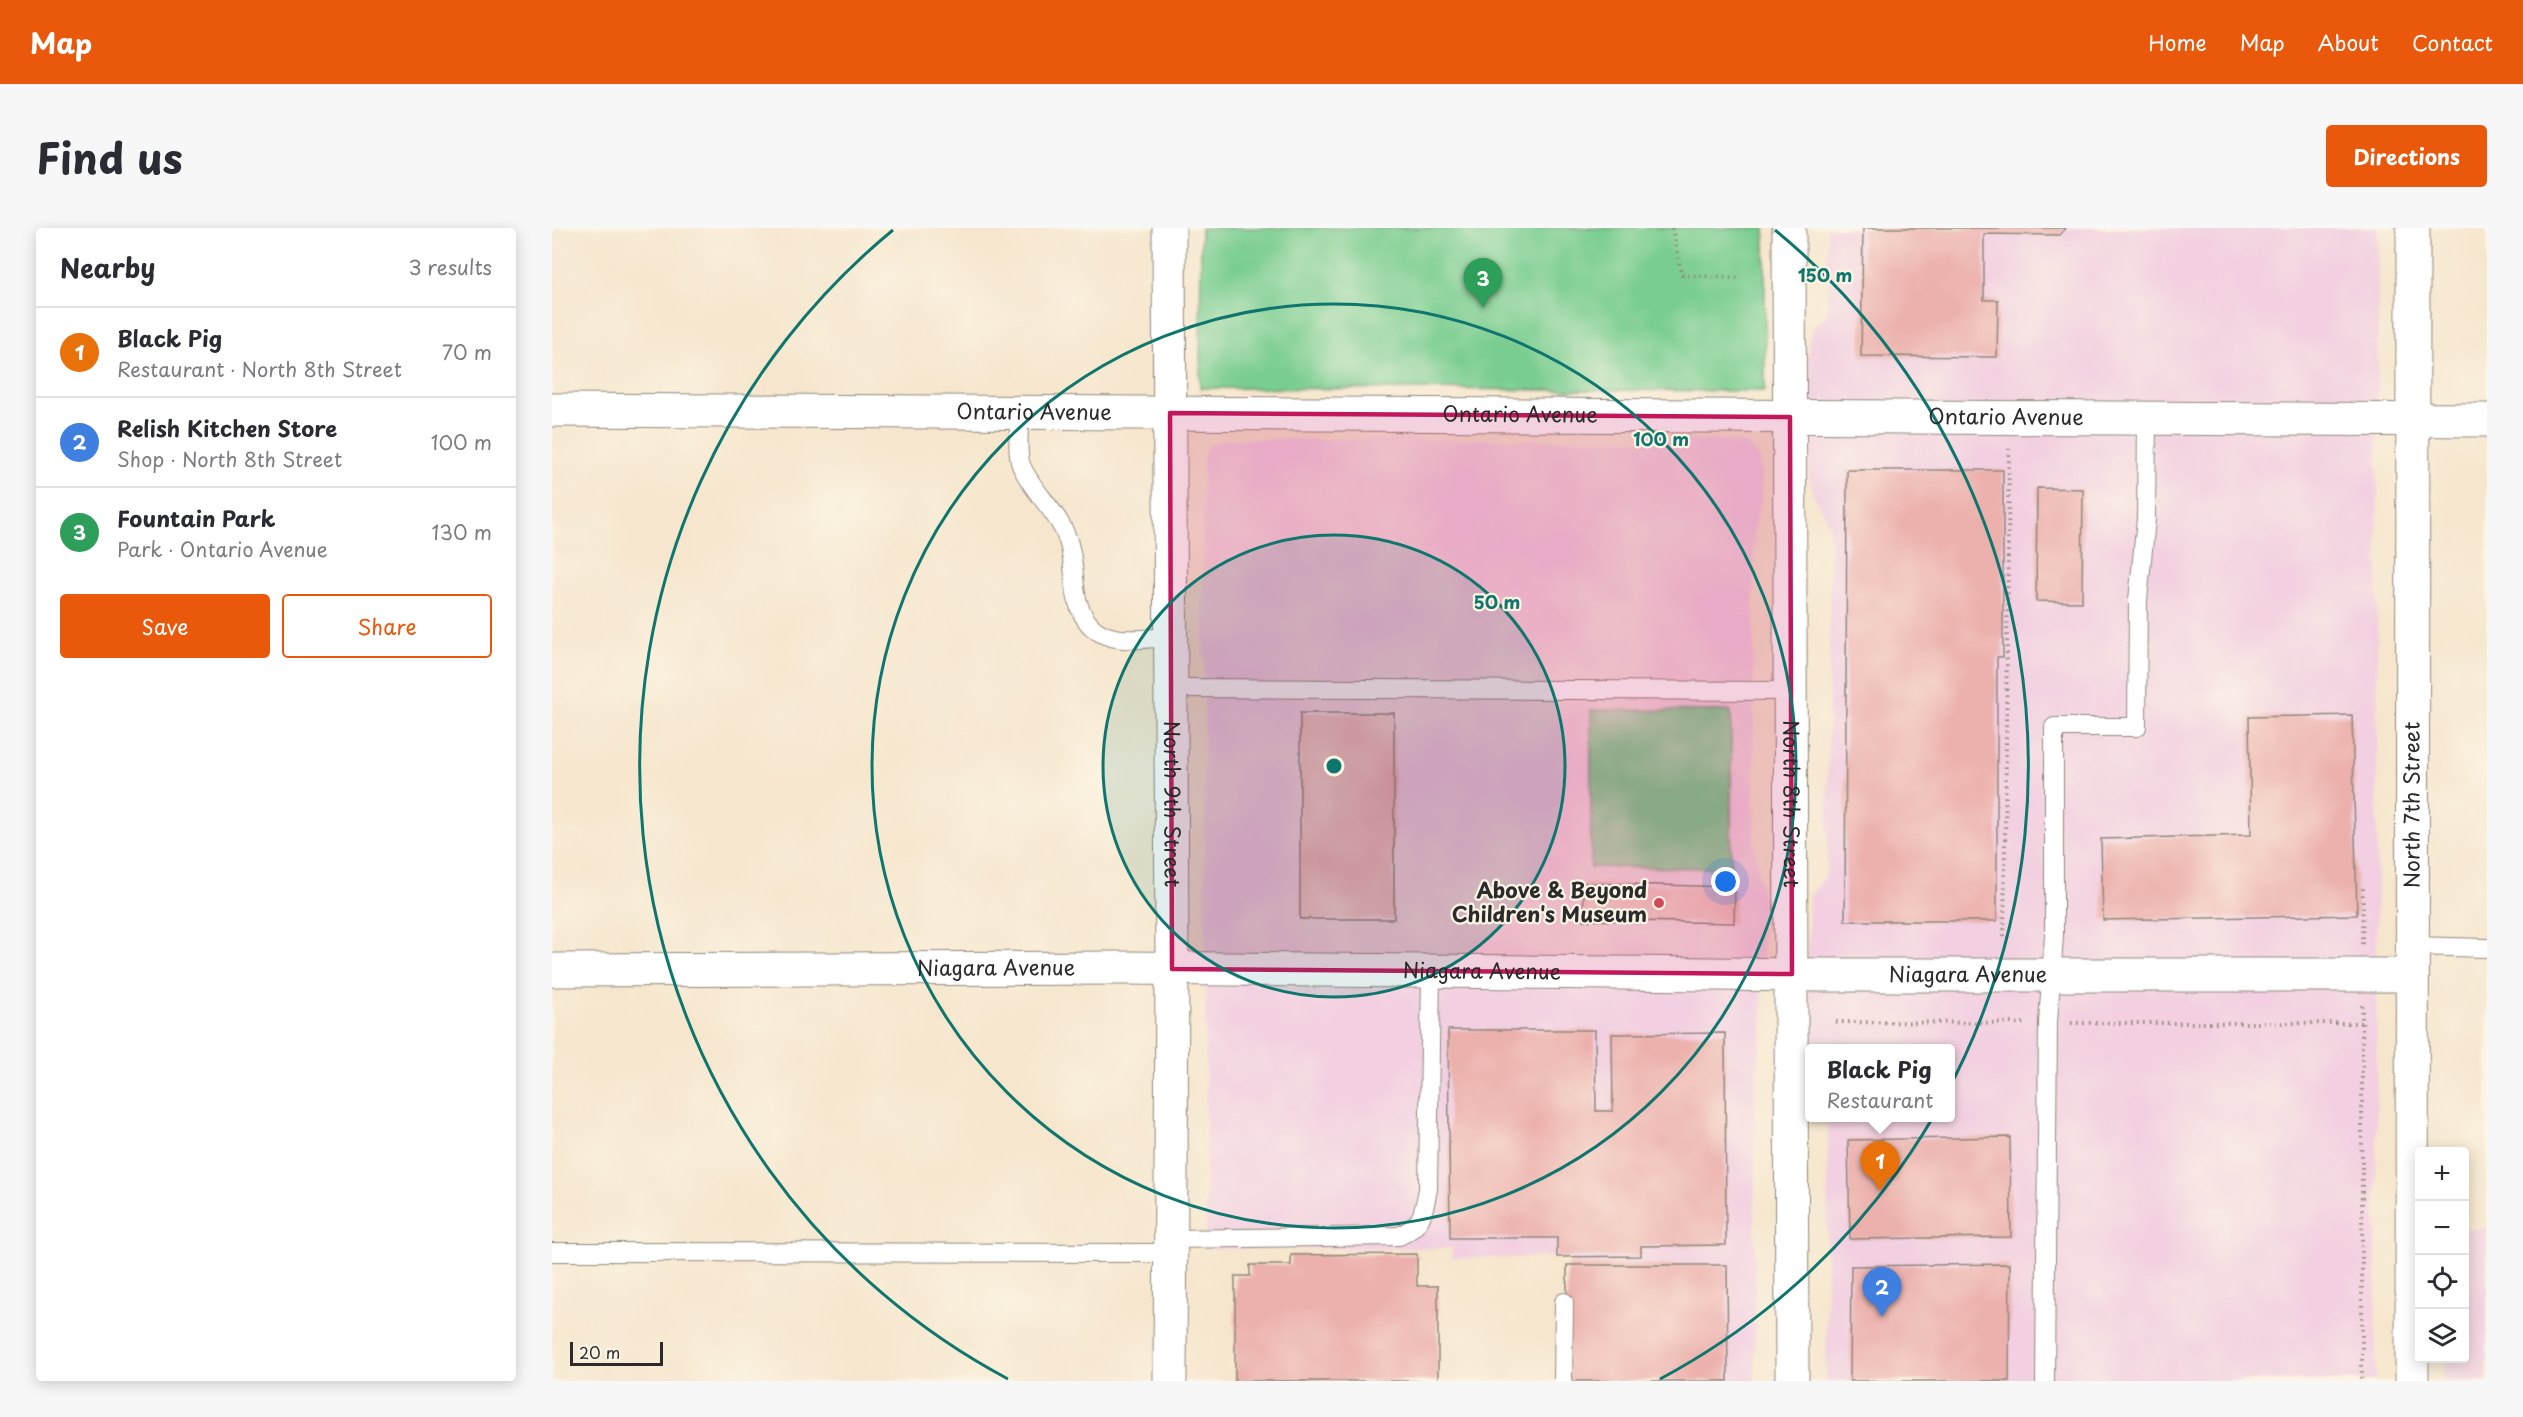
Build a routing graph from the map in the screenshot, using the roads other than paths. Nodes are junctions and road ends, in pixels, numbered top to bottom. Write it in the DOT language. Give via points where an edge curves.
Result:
graph roads {
  1 [pos="1169,228"];
  2 [pos="1789,228"];
  3 [pos="2413,228"];
  4 [pos="552,410"];
  5 [pos="1170,413"];
  6 [pos="1020,414"];
  7 [pos="1790,417"];
  8 [pos="2147,418"];
  9 [pos="2411,420"];
  10 [pos="2487,420"];
  11 [pos="1171,637"];
  12 [pos="1171,688"];
  13 [pos="1791,691"];
  14 [pos="2487,948"];
  15 [pos="2412,961"];
  16 [pos="1172,969"];
  17 [pos="552,970"];
  18 [pos="1431,971"];
  19 [pos="1792,974"];
  20 [pos="2052,975"];
  21 [pos="1170,1246"];
  22 [pos="552,1252"];
  23 [pos="1563,1302"];
  24 [pos="1170,1381"];
  25 [pos="1563,1381"];
  26 [pos="1792,1381"];
  27 [pos="2045,1381"];
  28 [pos="2412,1381"];
  1 -- 5 [label="street, North 9th Street"];
  2 -- 7 [label="street, North 8th Street"];
  3 -- 9 [label="street, North 7th Street"];
  4 -- 6 [label="street, Ontario Avenue"];
  5 -- 6 [label="street, Ontario Avenue"];
  5 -- 7 [label="street, Ontario Avenue"];
  5 -- 11 [label="street, North 9th Street"];
  6 -- 11 [label="lane" via="1020,462 1070,546 1082,613 1102,634 1123,640"];
  7 -- 8 [label="street, Ontario Avenue"];
  7 -- 13 [label="street, North 8th Street"];
  8 -- 9 [label="street, Ontario Avenue"];
  8 -- 20 [label="lane" via="2138,600 2137,726 2054,727"];
  9 -- 10 [label="street, Ontario Avenue"];
  9 -- 15 [label="street, North 7th Street"];
  11 -- 12 [label="street, North 9th Street"];
  12 -- 13 [label="lane"];
  12 -- 16 [label="street, North 9th Street"];
  13 -- 19 [label="street, North 8th Street"];
  14 -- 15 [label="lane"];
  15 -- 20 [label="street, Niagara Avenue" via="2362,975"];
  15 -- 28 [label="street, North 7th Street"];
  16 -- 17 [label="street, Niagara Avenue"];
  16 -- 18 [label="street, Niagara Avenue"];
  16 -- 21 [label="street, North 9th Street"];
  18 -- 19 [label="street, Niagara Avenue"];
  18 -- 21 [label="lane" via="1428,1189 1415,1229 1399,1236"];
  19 -- 20 [label="street, Niagara Avenue"];
  19 -- 26 [label="street, North 8th Street"];
  20 -- 27 [label="lane" via="2048,1023"];
  21 -- 22 [label="lane"];
  21 -- 24 [label="street, North 9th Street"];
  23 -- 25 [label="lane"];
}
